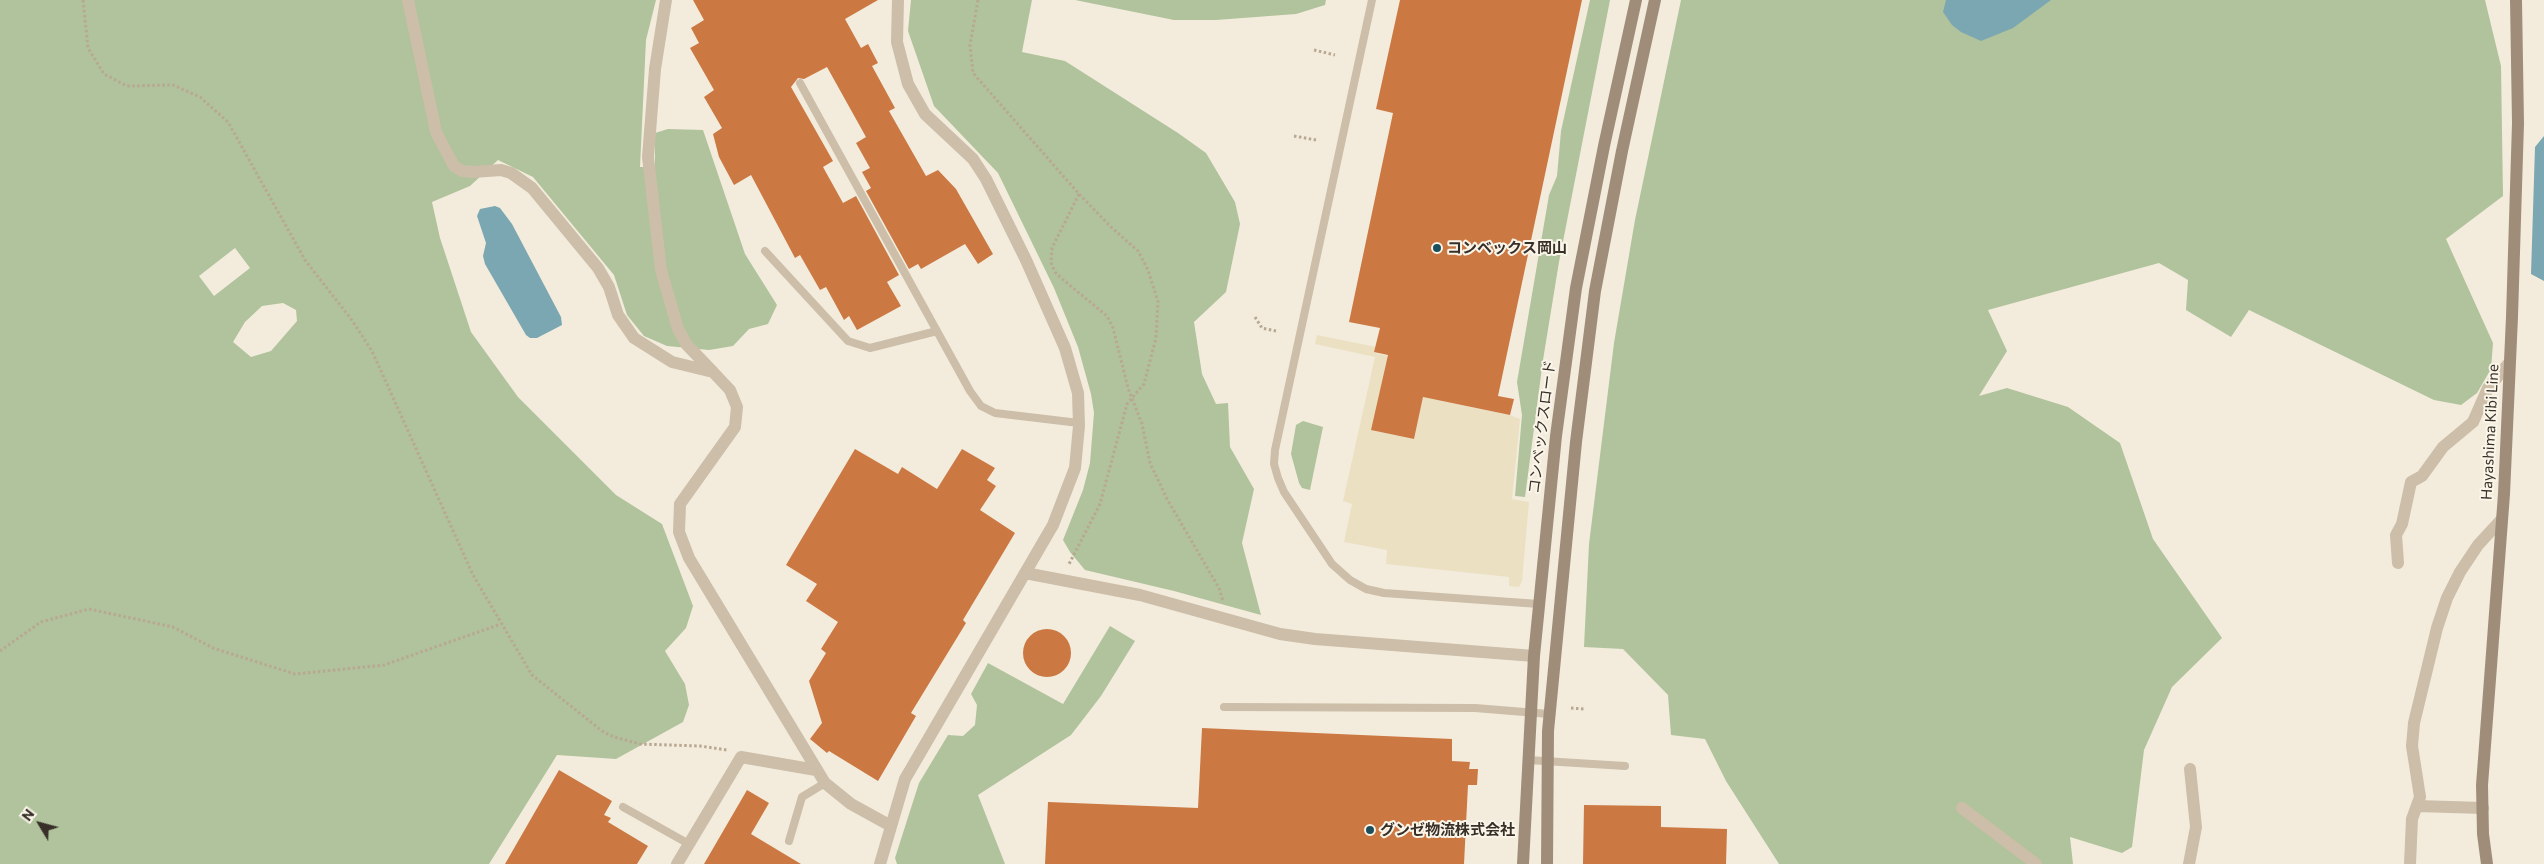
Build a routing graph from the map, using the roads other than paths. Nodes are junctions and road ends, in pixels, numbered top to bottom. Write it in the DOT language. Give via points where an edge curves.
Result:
graph roads {
  1 [pos="408,0"];
  2 [pos="666,0"];
  3 [pos="898,0"];
  4 [pos="1372,0"];
  5 [pos="1636,0"];
  6 [pos="1655,0"];
  7 [pos="2516,0"];
  8 [pos="800,83"];
  9 [pos="765,251"];
  10 [pos="937,331"];
  11 [pos="2510,362"];
  12 [pos="713,372"];
  13 [pos="1079,423"];
  14 [pos="2502,519"];
  15 [pos="2398,563"];
  16 [pos="1025,573"];
  17 [pos="1540,604"];
  18 [pos="1534,656"];
  19 [pos="1224,707"];
  20 [pos="1531,713"];
  21 [pos="1549,714"];
  22 [pos="1528,760"];
  23 [pos="1548,761"];
  24 [pos="1625,766"];
  25 [pos="2190,769"];
  26 [pos="816,770"];
  27 [pos="825,783"];
  28 [pos="2417,806"];
  29 [pos="623,807"];
  30 [pos="1962,808"];
  31 [pos="2483,808"];
  32 [pos="891,826"];
  33 [pos="789,842"];
  34 [pos="689,844"];
  35 [pos="678,864"];
  36 [pos="880,864"];
  37 [pos="1523,864"];
  38 [pos="1547,864"];
  39 [pos="2036,864"];
  40 [pos="2189,864"];
  41 [pos="2410,864"];
  42 [pos="2487,864"];
  1 -- 12 [label="street" via="436,132 454,166 473,172 501,170 532,188 598,268 609,287 618,315 634,338 672,362"];
  2 -- 12 [label="street" via="655,69 648,157 661,270 678,329 687,345"];
  3 -- 13 [label="street" via="898,42 908,84 925,114 973,160 986,178 1065,348 1078,393"];
  4 -- 17 [label="lane" via="1274,464 1284,492 1332,564 1366,589 1384,594"];
  5 -- 17 [label="street, コンベックスロード" via="1576,288 1556,436"];
  6 -- 21 [label="street" via="1595,291 1574,452"];
  7 -- 11 [label="street, Hayashima Kibi Line" via="2518,123"];
  8 -- 10 [label="lane"];
  9 -- 10 [label="lane" via="848,340 870,348"];
  10 -- 13 [label="lane" via="981,406 995,413"];
  11 -- 14 [label="street, Hayashima Kibi Line"];
  11 -- 15 [label="street" via="2488,388 2473,422 2442,447 2422,476 2412,482 2402,524 2396,535"];
  12 -- 26 [label="street" via="723,380 735,399 736,422 680,504 679,532 688,558"];
  13 -- 16 [label="street" via="1075,468 1068,491 1053,525"];
  14 -- 28 [label="street" via="2478,545 2460,572 2437,628 2414,723 2412,746 2420,797"];
  14 -- 31 [label="street, Hayashima Kibi Line" via="2486,722"];
  16 -- 18 [label="street" via="1140,595 1280,634"];
  16 -- 32 [label="street" via="905,779"];
  17 -- 18 [label="street, コンベックスロード"];
  18 -- 20 [label="street, コンベックスロード"];
  19 -- 20 [label="lane" via="1475,708"];
  20 -- 21 [label="lane"];
  20 -- 22 [label="street, コンベックスロード"];
  21 -- 23 [label="street"];
  22 -- 23 [label="lane"];
  22 -- 37 [label="street, コンベックスロード"];
  23 -- 24 [label="lane"];
  23 -- 38 [label="street"];
  25 -- 40 [label="street" via="2196,827"];
  26 -- 27 [label="street"];
  26 -- 34 [label="street" via="741,757"];
  27 -- 32 [label="street" via="851,804"];
  27 -- 33 [label="lane" via="802,797"];
  28 -- 31 [label="street"];
  28 -- 41 [label="street" via="2412,819"];
  29 -- 34 [label="lane"];
  30 -- 39 [label="street"];
  31 -- 42 [label="street, Hayashima Kibi Line"];
  32 -- 36 [label="street"];
  34 -- 35 [label="street"];
}
